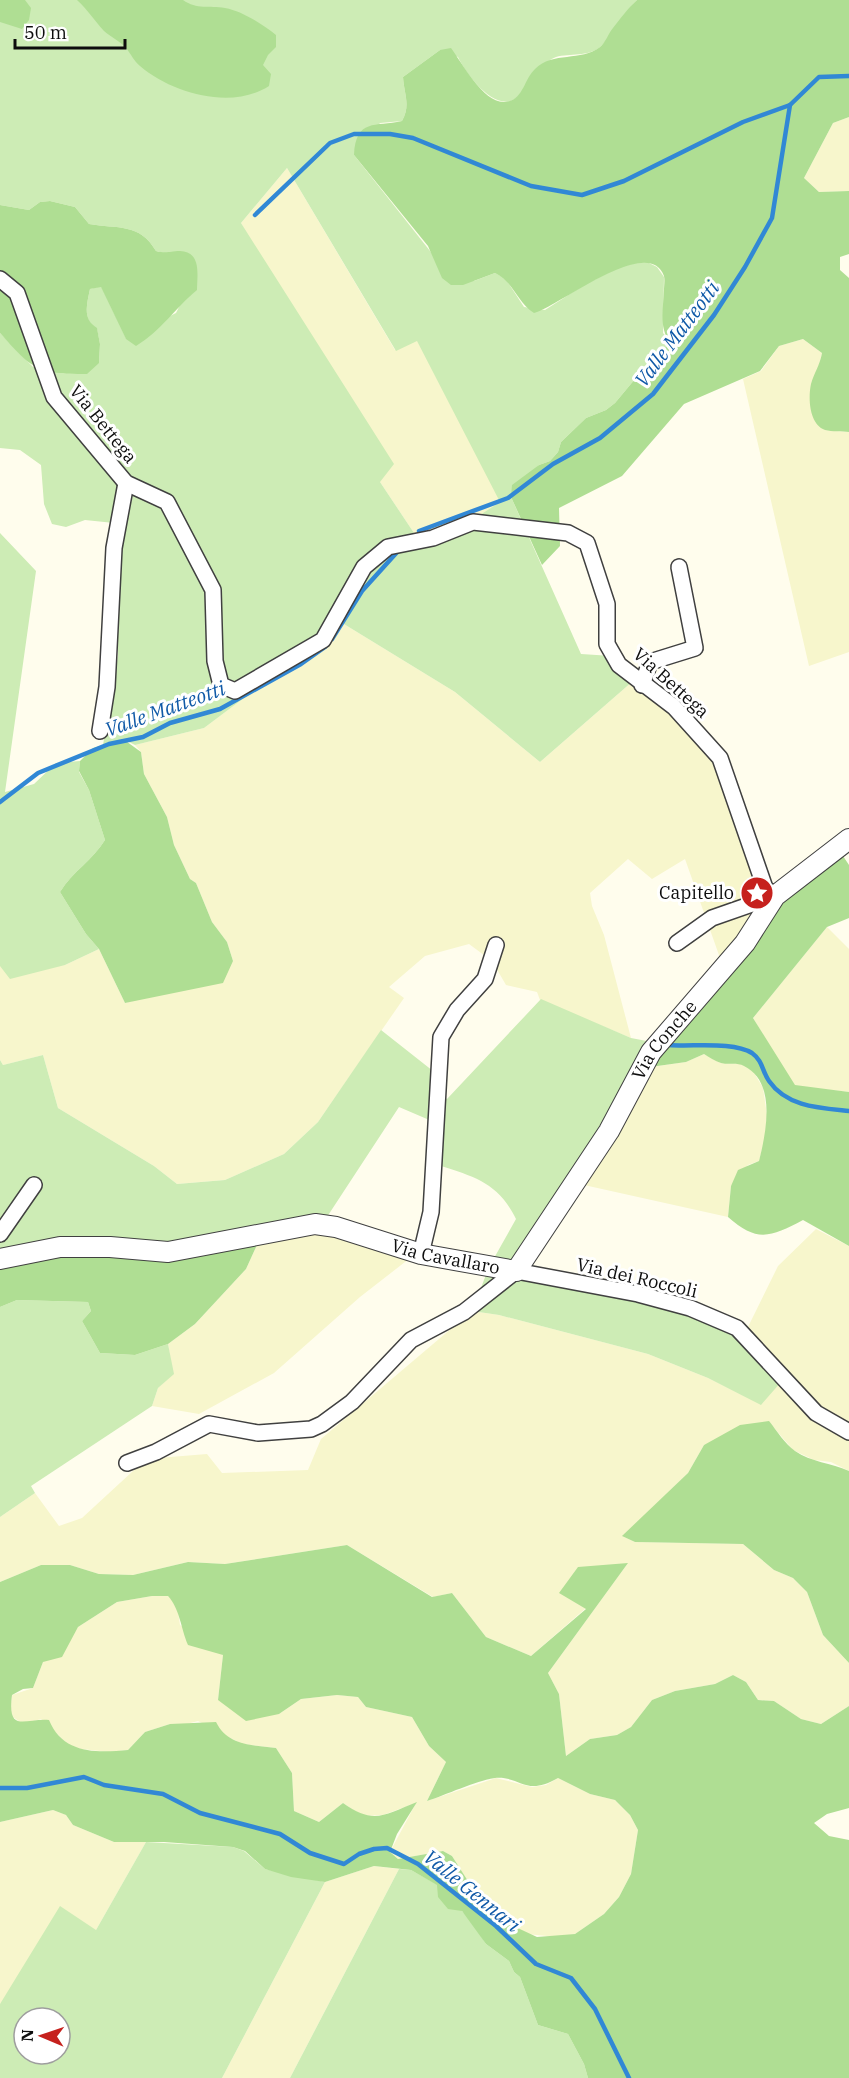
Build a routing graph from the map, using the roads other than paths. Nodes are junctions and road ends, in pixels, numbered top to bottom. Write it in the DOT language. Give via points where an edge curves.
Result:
graph roads {
  1 [pos="0,279"];
  2 [pos="126,483"];
  3 [pos="679,567"];
  4 [pos="642,685"];
  5 [pos="100,731"];
  6 [pos="849,839"];
  7 [pos="775,896"];
  8 [pos="677,944"];
  9 [pos="495,945"];
  10 [pos="34,1185"];
  11 [pos="0,1234"];
  12 [pos="421,1254"];
  13 [pos="0,1259"];
  14 [pos="516,1271"];
  15 [pos="849,1432"];
  16 [pos="127,1463"];
  1 -- 2 [label="street, Via Bettega" via="17,293 54,397"];
  2 -- 4 [label="street, Via Bettega" via="167,502 213,590 215,661 221,685 235,691 323,640 364,567 388,547 433,538 472,522 568,533 587,543 607,604 607,644 619,665"];
  2 -- 5 [label="street" via="114,548 107,687"];
  3 -- 4 [label="street" via="695,648 650,662"];
  4 -- 7 [label="street, Via Bettega" via="674,707 720,758 765,888"];
  6 -- 7 [label="street, Via Conche"];
  7 -- 8 [label="street" via="712,918"];
  7 -- 14 [label="street, Via Conche" via="745,943 651,1052 609,1131"];
  9 -- 12 [label="street" via="485,979 457,1010 441,1036 431,1212"];
  10 -- 11 [label="street"];
  12 -- 13 [label="street, Via Cavallaro" via="315,1224 168,1252 60,1246"];
  12 -- 14 [label="street, Via Cavallaro"];
  14 -- 15 [label="street, Via dei Roccoli" via="638,1294 690,1308 737,1328 816,1413"];
  14 -- 16 [label="street, Via Cavallaro" via="464,1312 411,1340 352,1402 322,1424 311,1429 258,1433 208,1424"];
}
